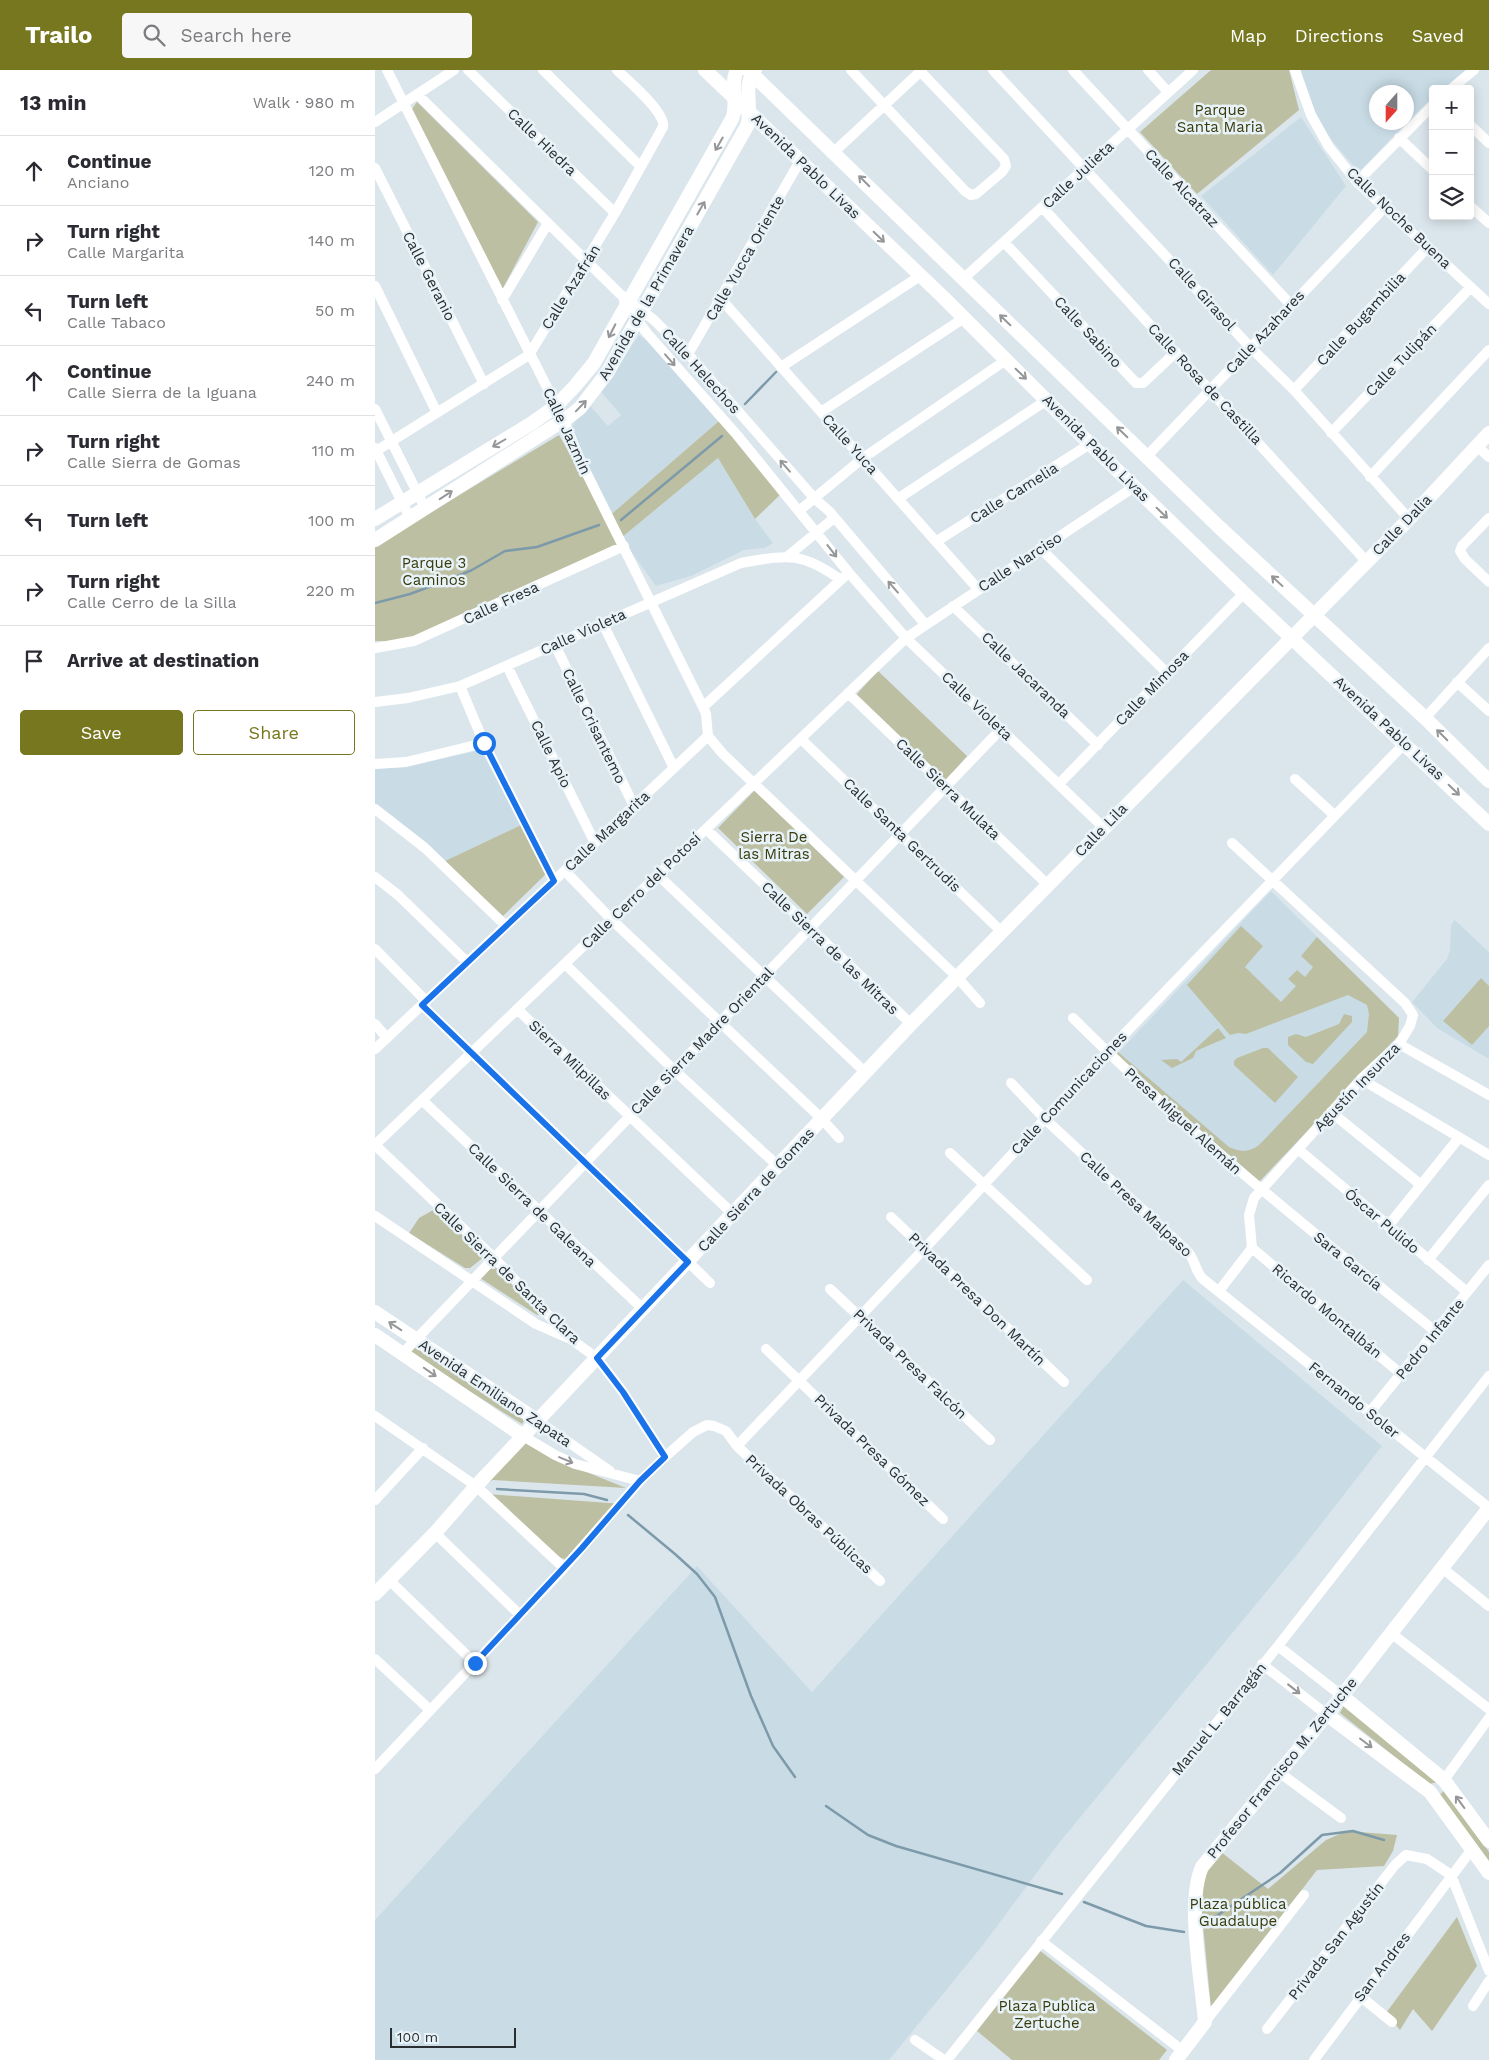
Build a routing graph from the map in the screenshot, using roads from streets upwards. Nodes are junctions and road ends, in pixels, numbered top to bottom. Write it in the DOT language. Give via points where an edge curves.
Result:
graph roads {
  1 [pos="387,70"];
  2 [pos="453,70"];
  3 [pos="468,70"];
  4 [pos="543,70"];
  5 [pos="617,70"];
  6 [pos="705,70"];
  7 [pos="737,70"];
  8 [pos="851,70"];
  9 [pos="993,70"];
  10 [pos="1073,70"];
  11 [pos="1148,70"];
  12 [pos="1193,70"];
  13 [pos="1295,70"];
  14 [pos="1474,70"];
  15 [pos="751,71"];
  16 [pos="921,71"];
  17 [pos="1456,85"];
  18 [pos="1168,92"];
  19 [pos="417,94"];
  20 [pos="735,99"];
  21 [pos="405,102"];
  22 [pos="883,106"];
  23 [pos="1429,109"];
  24 [pos="750,112"];
  25 [pos="375,122"];
  26 [pos="1128,129"];
  27 [pos="1474,129"];
  28 [pos="1399,138"];
  29 [pos="1489,143"];
  30 [pos="834,152"];
  31 [pos="800,162"];
  32 [pos="640,166"];
  33 [pos="1429,166"];
  34 [pos="375,168"];
  35 [pos="1086,168"];
  36 [pos="1357,182"];
  37 [pos="1043,208"];
  38 [pos="1384,208"];
  39 [pos="1474,210"];
  40 [pos="615,213"];
  41 [pos="548,223"];
  42 [pos="1489,223"];
  43 [pos="1004,242"];
  44 [pos="1428,247"];
  45 [pos="587,260"];
  46 [pos="920,276"];
  47 [pos="963,279"];
  48 [pos="375,286"];
  49 [pos="1471,287"];
  50 [pos="721,299"];
  51 [pos="502,300"];
  52 [pos="625,300"];
  53 [pos="1489,304"];
  54 [pos="1291,306"];
  55 [pos="641,317"];
  56 [pos="964,318"];
  57 [pos="1250,347"];
  58 [pos="1489,350"];
  59 [pos="1176,352"];
  60 [pos="688,354"];
  61 [pos="529,355"];
  62 [pos="1006,360"];
  63 [pos="781,367"];
  64 [pos="484,384"];
  65 [pos="1212,390"];
  66 [pos="1294,390"];
  67 [pos="1047,400"];
  68 [pos="556,406"];
  69 [pos="375,409"];
  70 [pos="821,412"];
  71 [pos="437,413"];
  72 [pos="564,421"];
  73 [pos="1331,433"];
  74 [pos="1489,434"];
  75 [pos="392,442"];
  76 [pos="1090,444"];
  77 [pos="1477,446"];
  78 [pos="376,450"];
  79 [pos="1147,456"];
  80 [pos="863,458"];
  81 [pos="1489,458"];
  82 [pos="1370,477"];
  83 [pos="1134,487"];
  84 [pos="417,492"];
  85 [pos="899,498"];
  86 [pos="815,499"];
  87 [pos="402,502"];
  88 [pos="425,508"];
  89 [pos="800,510"];
  90 [pos="410,518"];
  91 [pos="834,518"];
  92 [pos="1489,518"];
  93 [pos="375,519"];
  94 [pos="1409,519"];
  95 [pos="818,533"];
  96 [pos="375,540"];
  97 [pos="937,541"];
  98 [pos="624,546"];
  99 [pos="1040,548"];
  100 [pos="788,556"];
  101 [pos="1367,562"];
  102 [pos="845,576"];
  103 [pos="1489,582"];
  104 [pos="978,589"];
  105 [pos="1244,593"];
  106 [pos="651,600"];
  107 [pos="953,606"];
  108 [pos="1313,615"];
  109 [pos="603,624"];
  110 [pos="925,624"];
  111 [pos="1291,636"];
  112 [pos="907,638"];
  113 [pos="555,645"];
  114 [pos="375,648"];
  115 [pos="1489,648"];
  116 [pos="507,666"];
  117 [pos="1166,672"];
  118 [pos="1457,682"];
  119 [pos="460,686"];
  120 [pos="848,694"];
  121 [pos="375,702"];
  122 [pos="703,707"];
  123 [pos="1489,712"];
  124 [pos="1425,718"];
  125 [pos="1001,729"];
  126 [pos="708,736"];
  127 [pos="801,739"];
  128 [pos="484,743"];
  129 [pos="1405,743"];
  130 [pos="1098,745"];
  131 [pos="375,764"];
  132 [pos="674,768"];
  133 [pos="1295,779"];
  134 [pos="1489,781"];
  135 [pos="754,783"];
  136 [pos="1059,784"];
  137 [pos="946,787"];
  138 [pos="634,806"];
  139 [pos="375,809"];
  140 [pos="1333,814"];
  141 [pos="1489,824"];
  142 [pos="1104,828"];
  143 [pos="706,829"];
  144 [pos="901,833"];
  145 [pos="595,843"];
  146 [pos="1232,844"];
  147 [pos="565,871"];
  148 [pos="658,875"];
  149 [pos="375,877"];
  150 [pos="1272,880"];
  151 [pos="554,881"];
  152 [pos="856,881"];
  153 [pos="1048,885"];
  154 [pos="611,920"];
  155 [pos="505,925"];
  156 [pos="810,928"];
  157 [pos="1002,932"];
  158 [pos="375,949"];
  159 [pos="467,962"];
  160 [pos="565,964"];
  161 [pos="764,976"];
  162 [pos="957,978"];
  163 [pos="424,1003"];
  164 [pos="980,1003"];
  165 [pos="517,1009"];
  166 [pos="1073,1018"];
  167 [pos="719,1023"];
  168 [pos="375,1024"];
  169 [pos="911,1024"];
  170 [pos="387,1038"];
  171 [pos="1399,1044"];
  172 [pos="375,1049"];
  173 [pos="1107,1052"];
  174 [pos="471,1054"];
  175 [pos="674,1070"];
  176 [pos="866,1073"];
  177 [pos="1361,1079"];
  178 [pos="1011,1083"];
  179 [pos="1489,1095"];
  180 [pos="422,1100"];
  181 [pos="1331,1112"];
  182 [pos="629,1117"];
  183 [pos="822,1119"];
  184 [pos="1045,1119"];
  185 [pos="839,1138"];
  186 [pos="1458,1139"];
  187 [pos="375,1145"];
  188 [pos="1298,1149"];
  189 [pos="950,1153"];
  190 [pos="1489,1155"];
  191 [pos="585,1163"];
  192 [pos="778,1166"];
  193 [pos="985,1184"];
  194 [pos="1421,1185"];
  195 [pos="1489,1185"];
  196 [pos="1260,1190"];
  197 [pos="539,1211"];
  198 [pos="733,1214"];
  199 [pos="375,1216"];
  200 [pos="891,1216"];
  201 [pos="1388,1226"];
  202 [pos="925,1248"];
  203 [pos="1252,1248"];
  204 [pos="494,1258"];
  205 [pos="1428,1260"];
  206 [pos="688,1262"];
  207 [pos="1489,1265"];
  208 [pos="473,1280"];
  209 [pos="1087,1280"];
  210 [pos="710,1283"];
  211 [pos="830,1288"];
  212 [pos="1219,1291"];
  213 [pos="1467,1292"];
  214 [pos="643,1309"];
  215 [pos="375,1312"];
  216 [pos="861,1317"];
  217 [pos="1436,1332"];
  218 [pos="375,1335"];
  219 [pos="416,1339"];
  220 [pos="572,1340"];
  221 [pos="766,1349"];
  222 [pos="403,1353"];
  223 [pos="597,1358"];
  224 [pos="1401,1374"];
  225 [pos="1489,1376"];
  226 [pos="801,1381"];
  227 [pos="1064,1382"];
  228 [pos="1369,1412"];
  229 [pos="375,1416"];
  230 [pos="537,1421"];
  231 [pos="523,1436"];
  232 [pos="990,1440"];
  233 [pos="737,1446"];
  234 [pos="423,1448"];
  235 [pos="665,1457"];
  236 [pos="1425,1458"];
  237 [pos="615,1474"];
  238 [pos="640,1481"];
  239 [pos="476,1486"];
  240 [pos="375,1500"];
  241 [pos="1489,1508"];
  242 [pos="943,1519"];
  243 [pos="435,1533"];
  244 [pos="564,1568"];
  245 [pos="1441,1568"];
  246 [pos="389,1580"];
  247 [pos="880,1582"];
  248 [pos="375,1594"];
  249 [pos="1489,1606"];
  250 [pos="520,1615"];
  251 [pos="1391,1632"];
  252 [pos="1278,1646"];
  253 [pos="375,1659"];
  254 [pos="475,1663"];
  255 [pos="1262,1664"];
  256 [pos="1342,1696"];
  257 [pos="430,1710"];
  258 [pos="1489,1710"];
  259 [pos="1327,1714"];
  260 [pos="1489,1718"];
  261 [pos="375,1769"];
  262 [pos="1280,1773"];
  263 [pos="1444,1780"];
  264 [pos="1341,1818"];
  265 [pos="1487,1833"];
  266 [pos="1472,1849"];
  267 [pos="1489,1873"];
  268 [pos="1451,1875"];
  269 [pos="1304,1895"];
  270 [pos="1041,1941"];
  271 [pos="1489,1971"];
  272 [pos="1489,1981"];
  273 [pos="1360,1996"];
  274 [pos="1473,2006"];
  275 [pos="1205,2022"];
  276 [pos="1392,2022"];
  277 [pos="1267,2029"];
  278 [pos="915,2040"];
  279 [pos="1179,2055"];
  280 [pos="945,2060"];
  281 [pos="1314,2060"];
  1 -- 21 [label="street, Calle Jazmín"];
  2 -- 19 [label="street"];
  3 -- 40 [label="street, Calle Hiedra"];
  4 -- 32 [label="street"];
  5 -- 32 [label="street, Calle Azafrán" via="664,122"];
  6 -- 20 [label="street, Avenida Pablo Livas"];
  7 -- 20 [label="street, Avenida de la Primavera" via="733,82"];
  8 -- 22 [label="street"];
  9 -- 35 [label="street, Calle Girasol"];
  10 -- 26 [label="street, Calle Alcatraz"];
  11 -- 18 [label="street"];
  12 -- 18 [label="street, Calle Julieta"];
  13 -- 36 [label="street, Calle Noche Buena" via="1311,115 1329,147"];
  14 -- 17 [label="street"];
  15 -- 24 [label="street" via="747,86"];
  15 -- 30 [label="street, Avenida Pablo Livas"];
  16 -- 22 [label="street"];
  16 -- 22 [label="street" via="1004,159 1002,172 971,195"];
  18 -- 26 [label="street, Calle Julieta"];
  19 -- 21 [label="street"];
  19 -- 41 [label="street"];
  20 -- 24 [label="street, Avenida Pablo Livas"];
  20 -- 52 [label="street, Avenida de la Primavera, one-way" via="732,119"];
  21 -- 25 [label="street"];
  21 -- 51 [label="street, Calle Jazmín"];
  22 -- 30 [label="street"];
  23 -- 28 [label="street"];
  24 -- 31 [label="street, Avenida Pablo Livas"];
  55 -- 24 [label="street, Avenida de la Primavera, one-way" via="747,126"];
  26 -- 35 [label="street, Calle Julieta"];
  26 -- 54 [label="street, Calle Alcatraz"];
  27 -- 29 [label="street"];
  28 -- 33 [label="street"];
  28 -- 36 [label="street"];
  47 -- 30 [label="street, Avenida Pablo Livas, one-way"];
  31 -- 46 [label="street, Avenida Pablo Livas, one-way"];
  31 -- 50 [label="street, Calle Yucca Oriente"];
  32 -- 40 [label="street, Calle Azafrán"];
  34 -- 64 [label="street, Calle Geranio"];
  35 -- 37 [label="street, Calle Julieta"];
  35 -- 57 [label="street, Calle Girasol"];
  36 -- 38 [label="street, Calle Noche Buena"];
  37 -- 43 [label="street, Calle Julieta"];
  37 -- 59 [label="street, Calle Rosa de Castilla"];
  38 -- 44 [label="street, Calle Noche Buena"];
  38 -- 54 [label="street, Calle Azahares"];
  39 -- 42 [label="street"];
  40 -- 45 [label="street, Calle Azafrán"];
  41 -- 45 [label="street"];
  41 -- 51 [label="street"];
  43 -- 47 [label="street, Calle Julieta"];
  43 -- 59 [label="street, Calle Sabino" via="1136,383 1143,383"];
  44 -- 49 [label="street, Calle Noche Buena"];
  44 -- 66 [label="street, Calle Bugambilia"];
  45 -- 52 [label="street"];
  45 -- 61 [label="street, Calle Azafrán"];
  46 -- 56 [label="street, Avenida Pablo Livas"];
  46 -- 63 [label="street"];
  79 -- 47 [label="street, Avenida Pablo Livas, one-way"];
  48 -- 71 [label="street"];
  49 -- 53 [label="street, Calle Noche Buena"];
  49 -- 73 [label="street, Calle Tulipán"];
  50 -- 60 [label="street, Calle Yucca Oriente"];
  50 -- 63 [label="street, Calle Yuca"];
  51 -- 61 [label="street, Calle Jazmín"];
  52 -- 55 [label="street, Calle Violeta"];
  52 -- 68 [label="street, Avenida de la Primavera, one-way" via="594,362"];
  54 -- 57 [label="street, Calle Azahares"];
  55 -- 60 [label="street, Calle Helechos"];
  72 -- 55 [label="street, Avenida de la Primavera, one-way" via="599,385"];
  55 -- 89 [label="street, Calle Violeta, one-way"];
  56 -- 62 [label="street, Avenida Pablo Livas"];
  56 -- 70 [label="street"];
  57 -- 65 [label="street, Calle Azahares"];
  57 -- 66 [label="street, Calle Girasol"];
  58 -- 82 [label="street"];
  59 -- 65 [label="street, Calle Rosa de Castilla"];
  86 -- 60 [label="street, Calle Helechos, one-way"];
  61 -- 64 [label="street, Calle Azafrán"];
  61 -- 68 [label="street, Calle Jazmín"];
  62 -- 67 [label="street, Avenida Pablo Livas, one-way"];
  62 -- 80 [label="street"];
  63 -- 70 [label="street, Calle Yuca"];
  64 -- 71 [label="street, Calle Azafrán"];
  65 -- 79 [label="street, Calle Azahares"];
  65 -- 101 [label="street, Calle Rosa de Castilla"];
  66 -- 73 [label="street, Calle Girasol"];
  67 -- 76 [label="street, Avenida Pablo Livas"];
  67 -- 85 [label="street"];
  68 -- 72 [label="street, Calle Jazmín"];
  68 -- 84 [label="street, Avenida de la Primavera, one-way"];
  69 -- 75 [label="street"];
  70 -- 80 [label="street, Calle Yuca"];
  71 -- 75 [label="street, Calle Azafrán"];
  88 -- 72 [label="street, Avenida de la Primavera, one-way"];
  72 -- 98 [label="street, Calle Jazmín"];
  73 -- 82 [label="street, Calle Girasol"];
  74 -- 77 [label="street, Calle Dalia"];
  75 -- 78 [label="street, Calle Azafrán"];
  75 -- 84 [label="street"];
  76 -- 83 [label="street, Avenida Pablo Livas"];
  76 -- 97 [label="street, Calle Camelia"];
  77 -- 81 [label="street"];
  77 -- 94 [label="street, Calle Dalia"];
  78 -- 87 [label="street"];
  108 -- 79 [label="street, Avenida Pablo Livas, one-way"];
  80 -- 85 [label="street, Calle Yuca"];
  80 -- 86 [label="street"];
  82 -- 94 [label="street, Calle Girasol"];
  83 -- 99 [label="street, Calle Narciso"];
  83 -- 105 [label="street, Avenida Pablo Livas, one-way"];
  84 -- 87 [label="street, Avenida de la Primavera"];
  84 -- 88 [label="street"];
  85 -- 97 [label="street, Calle Yuca"];
  86 -- 89 [label="street"];
  86 -- 91 [label="street, Calle Helechos"];
  87 -- 90 [label="street"];
  87 -- 93 [label="street, Avenida de la Primavera"];
  88 -- 90 [label="street, Avenida de la Primavera"];
  89 -- 95 [label="street, Calle Violeta"];
  90 -- 96 [label="street, Avenida de la Primavera"];
  91 -- 95 [label="street, Calle Violeta"];
  110 -- 91 [label="street, Calle Helechos, one-way"];
  92 -- 103 [label="street" via="1460,551"];
  94 -- 101 [label="street, Calle Dalia"];
  95 -- 100 [label="street, Calle Violeta"];
  95 -- 102 [label="street, Calle Violeta, one-way"];
  97 -- 104 [label="street, Calle Yuca"];
  98 -- 106 [label="street, Calle Jazmín"];
  98 -- 114 [label="street, Calle Fresa" via="423,638"];
  99 -- 104 [label="street, Calle Narciso"];
  99 -- 117 [label="street"];
  100 -- 102 [label="street, Calle Violeta"];
  100 -- 106 [label="street, Calle Violeta" via="741,563"];
  101 -- 108 [label="street, Calle Dalia"];
  102 -- 112 [label="street, Calle Violeta"];
  102 -- 122 [label="street"];
  104 -- 107 [label="street, Calle Narciso"];
  105 -- 111 [label="street, Avenida Pablo Livas"];
  105 -- 117 [label="street, Calle Mimosa"];
  106 -- 109 [label="street, Calle Violeta"];
  106 -- 122 [label="street, Calle Jazmín"];
  107 -- 110 [label="street, Calle Narciso"];
  107 -- 130 [label="street, Calle Jacaranda"];
  108 -- 111 [label="street, Calle Dalia"];
  108 -- 124 [label="street, Avenida Pablo Livas"];
  109 -- 113 [label="street, Calle Violeta"];
  109 -- 132 [label="street"];
  110 -- 112 [label="street, Calle Narciso"];
  111 -- 129 [label="street, Avenida Pablo Livas"];
  111 -- 142 [label="street, Calle Lila"];
  112 -- 120 [label="street, Calle Cerro del Potosí"];
  112 -- 125 [label="street, Calle Violeta"];
  113 -- 116 [label="street, Calle Violeta"];
  113 -- 138 [label="street, Calle Crisantemo"];
  115 -- 118 [label="street"];
  116 -- 119 [label="street, Calle Violeta"];
  116 -- 145 [label="street, Calle Apio"];
  117 -- 130 [label="street, Calle Mimosa"];
  118 -- 123 [label="street"];
  118 -- 124 [label="street"];
  119 -- 121 [label="street, Calle Violeta"];
  119 -- 128 [label="street"];
  120 -- 127 [label="street, Calle Cerro del Potosí"];
  120 -- 137 [label="street, Calle Sierra Mulata"];
  122 -- 126 [label="street, Calle Jazmín"];
  134 -- 124 [label="street, Avenida Pablo Livas, one-way"];
  125 -- 136 [label="street, Calle Violeta"];
  125 -- 137 [label="street, Calle Sierra Madre Oriental"];
  126 -- 132 [label="street, Calle Margarita"];
  126 -- 135 [label="street"];
  127 -- 135 [label="street, Calle Cerro del Potosí"];
  127 -- 144 [label="street, Calle Santa Gertrudis"];
  128 -- 131 [label="street" via="406,762"];
  128 -- 151 [label="street"];
  129 -- 140 [label="street, Calle Comunicaciones"];
  129 -- 141 [label="street, Avenida Pablo Livas, one-way"];
  130 -- 136 [label="street, Calle Mimosa"];
  132 -- 138 [label="street, Calle Margarita"];
  133 -- 140 [label="street"];
  135 -- 143 [label="street, Calle Cerro del Potosí"];
  135 -- 152 [label="street"];
  136 -- 142 [label="street, Calle Violeta"];
  137 -- 144 [label="street, Calle Sierra Madre Oriental"];
  137 -- 153 [label="street, Calle Sierra Mulata"];
  138 -- 145 [label="street, Calle Margarita"];
  139 -- 155 [label="street" via="419,843"];
  140 -- 150 [label="street, Calle Comunicaciones"];
  142 -- 153 [label="street, Calle Lila"];
  143 -- 148 [label="street, Calle Cerro del Potosí"];
  143 -- 156 [label="street, Calle Sierra de las Mitras"];
  144 -- 152 [label="street, Calle Sierra Madre Oriental"];
  144 -- 157 [label="street, Calle Santa Gertrudis"];
  145 -- 147 [label="street, Calle Margarita"];
  146 -- 150 [label="street, Agustín Insunza"];
  147 -- 151 [label="street, Calle Margarita"];
  147 -- 154 [label="street"];
  148 -- 154 [label="street, Calle Cerro del Potosí"];
  148 -- 161 [label="street"];
  149 -- 159 [label="street"];
  150 -- 171 [label="street, Agustín Insunza" via="1410,1010 1412,1022"];
  150 -- 173 [label="street, Calle Comunicaciones"];
  151 -- 155 [label="street, Calle Margarita"];
  152 -- 156 [label="street, Calle Sierra Madre Oriental"];
  152 -- 162 [label="street"];
  153 -- 157 [label="street, Calle Lila"];
  154 -- 160 [label="street, Calle Cerro del Potosí"];
  154 -- 167 [label="street"];
  155 -- 159 [label="street, Calle Margarita"];
  156 -- 161 [label="street, Calle Sierra Madre Oriental"];
  156 -- 169 [label="street, Calle Sierra de las Mitras"];
  157 -- 162 [label="street, Calle Lila"];
  158 -- 163 [label="street"];
  159 -- 163 [label="street, Calle Margarita"];
  160 -- 165 [label="street, Calle Cerro del Potosí"];
  160 -- 175 [label="street"];
  161 -- 167 [label="street, Calle Sierra Madre Oriental"];
  161 -- 176 [label="street"];
  162 -- 164 [label="street"];
  162 -- 169 [label="street, Calle Lila"];
  163 -- 170 [label="street, Calle Margarita"];
  163 -- 174 [label="street"];
  165 -- 174 [label="street, Calle Cerro del Potosí"];
  165 -- 182 [label="street, Sierra Milpillas"];
  166 -- 173 [label="street, Presa Miguel Alemán"];
  167 -- 175 [label="street, Calle Sierra Madre Oriental"];
  167 -- 183 [label="street"];
  168 -- 170 [label="street"];
  169 -- 176 [label="street, Calle Sierra de Gomas"];
  170 -- 172 [label="street, Calle Margarita"];
  171 -- 177 [label="street, Agustín Insunza"];
  171 -- 179 [label="street"];
  173 -- 184 [label="street, Calle Comunicaciones"];
  173 -- 196 [label="street, Presa Miguel Alemán"];
  174 -- 180 [label="street, Calle Cerro del Potosí"];
  174 -- 191 [label="street"];
  175 -- 182 [label="street, Calle Sierra Madre Oriental"];
  175 -- 192 [label="street"];
  176 -- 183 [label="street, Calle Sierra de Gomas"];
  177 -- 181 [label="street, Agustín Insunza"];
  177 -- 186 [label="street"];
  178 -- 184 [label="street, Calle Presa Malpaso"];
  180 -- 187 [label="street, Calle Cerro del Potosí"];
  180 -- 197 [label="street, Calle Sierra de Galeana"];
  181 -- 188 [label="street, Agustín Insunza"];
  181 -- 194 [label="street"];
  182 -- 191 [label="street, Calle Sierra Madre Oriental"];
  182 -- 198 [label="street, Sierra Milpillas"];
  183 -- 185 [label="street"];
  183 -- 192 [label="street, Calle Sierra de Gomas"];
  184 -- 193 [label="street, Calle Comunicaciones"];
  184 -- 212 [label="street, Calle Presa Malpaso" via="1187,1250 1199,1275"];
  186 -- 190 [label="street"];
  186 -- 194 [label="street"];
  187 -- 204 [label="street, Calle Sierra de Santa Clara"];
  188 -- 196 [label="street, Agustín Insunza"];
  188 -- 201 [label="street, Óscar Pulido"];
  189 -- 193 [label="street"];
  191 -- 197 [label="street, Calle Sierra Madre Oriental"];
  191 -- 206 [label="street"];
  192 -- 198 [label="street, Calle Sierra de Gomas"];
  193 -- 202 [label="street, Calle Comunicaciones"];
  193 -- 209 [label="street"];
  194 -- 201 [label="street"];
  195 -- 205 [label="street"];
  196 -- 203 [label="street, Agustín Insunza" via="1251,1203 1249,1215"];
  196 -- 217 [label="street, Sara García"];
  197 -- 204 [label="street, Calle Sierra Madre Oriental"];
  197 -- 214 [label="street, Calle Sierra de Galeana"];
  198 -- 206 [label="street, Calle Sierra de Gomas"];
  199 -- 208 [label="street"];
  200 -- 202 [label="street, Privada Presa Don Martín"];
  201 -- 205 [label="street, Óscar Pulido"];
  202 -- 216 [label="street, Calle Comunicaciones"];
  202 -- 227 [label="street, Privada Presa Don Martín"];
  203 -- 212 [label="street"];
  203 -- 224 [label="street, Ricardo Montalbán"];
  204 -- 208 [label="street, Calle Sierra Madre Oriental"];
  204 -- 220 [label="street, Calle Sierra de Santa Clara"];
  205 -- 213 [label="street, Óscar Pulido"];
  206 -- 210 [label="street"];
  206 -- 214 [label="street, Calle Sierra de Gomas"];
  207 -- 213 [label="street, Pedro Infante"];
  208 -- 219 [label="street, Calle Sierra Madre Oriental"];
  208 -- 220 [label="street" via="536,1324"];
  211 -- 216 [label="street, Privada Presa Falcón"];
  212 -- 228 [label="street, Fernando Soler"];
  213 -- 217 [label="street, Pedro Infante"];
  214 -- 223 [label="street, Calle Sierra de Gomas"];
  219 -- 215 [label="street, Avenida Emiliano Zapata, one-way"];
  216 -- 226 [label="street, Calle Comunicaciones"];
  216 -- 232 [label="street, Privada Presa Falcón"];
  217 -- 224 [label="street, Pedro Infante"];
  218 -- 222 [label="street, Avenida Emiliano Zapata"];
  219 -- 222 [label="street, Calle Sierra Madre Oriental"];
  219 -- 230 [label="street, Avenida Emiliano Zapata"];
  220 -- 223 [label="street, Calle Sierra de Santa Clara"];
  221 -- 226 [label="street, Privada Presa Gómez"];
  222 -- 231 [label="street, Avenida Emiliano Zapata, one-way"];
  223 -- 230 [label="street, Calle Sierra de Gomas"];
  223 -- 235 [label="street, Calle Sierra de Santa Clara"];
  224 -- 228 [label="street, Pedro Infante"];
  225 -- 236 [label="street, Manuel L. Barragán"];
  226 -- 233 [label="street, Calle Comunicaciones"];
  226 -- 242 [label="street, Privada Presa Gómez"];
  228 -- 236 [label="street, Fernando Soler"];
  229 -- 234 [label="street"];
  230 -- 231 [label="street, Calle Sierra de Gomas"];
  230 -- 237 [label="street, Avenida Emiliano Zapata"];
  231 -- 237 [label="street, Avenida Emiliano Zapata, one-way" via="575,1464"];
  231 -- 239 [label="street, Calle Sierra de Gomas"];
  233 -- 235 [label="street, Privada Obras Públicas" via="726,1431 707,1426 693,1432"];
  233 -- 247 [label="street, Privada Obras Públicas"];
  234 -- 239 [label="street"];
  234 -- 240 [label="street"];
  235 -- 238 [label="street"];
  236 -- 241 [label="street, Fernando Soler"];
  236 -- 252 [label="street, Manuel L. Barragán"];
  237 -- 238 [label="street, Avenida Emiliano Zapata"];
  238 -- 244 [label="street"];
  239 -- 243 [label="street, Calle Sierra de Gomas"];
  239 -- 244 [label="street"];
  241 -- 245 [label="street, Profesor Francisco M. Zertuche"];
  243 -- 246 [label="street, Calle Sierra de Gomas"];
  243 -- 250 [label="street"];
  244 -- 250 [label="street"];
  245 -- 249 [label="street"];
  245 -- 251 [label="street, Profesor Francisco M. Zertuche"];
  246 -- 248 [label="street, Calle Sierra de Gomas"];
  246 -- 254 [label="street"];
  250 -- 254 [label="street"];
  251 -- 256 [label="street, Profesor Francisco M. Zertuche"];
  251 -- 258 [label="street"];
  252 -- 255 [label="street, Manuel L. Barragán"];
  252 -- 256 [label="street"];
  253 -- 257 [label="street"];
  254 -- 257 [label="street"];
  255 -- 259 [label="street, one-way"];
  255 -- 270 [label="street, Manuel L. Barragán"];
  256 -- 259 [label="street, Profesor Francisco M. Zertuche"];
  256 -- 263 [label="street"];
  257 -- 261 [label="street"];
  259 -- 262 [label="street, Profesor Francisco M. Zertuche"];
  259 -- 266 [label="street, one-way" via="1430,1792"];
  260 -- 263 [label="street"];
  262 -- 264 [label="street"];
  262 -- 275 [label="street, Profesor Francisco M. Zertuche" via="1206,1860 1199,1874 1194,1902"];
  265 -- 263 [label="street, one-way"];
  266 -- 267 [label="street"];
  266 -- 268 [label="street, San Andres"];
  268 -- 271 [label="street"];
  268 -- 273 [label="street, San Andres"];
  268 -- 277 [label="street, Privada San Agustín" via="1427,1858 1406,1855"];
  269 -- 275 [label="street"];
  270 -- 279 [label="street"];
  270 -- 280 [label="street, Manuel L. Barragán"];
  272 -- 274 [label="street"];
  273 -- 276 [label="street"];
  273 -- 281 [label="street, San Andres"];
  275 -- 279 [label="street"];
  278 -- 280 [label="street"];
}
